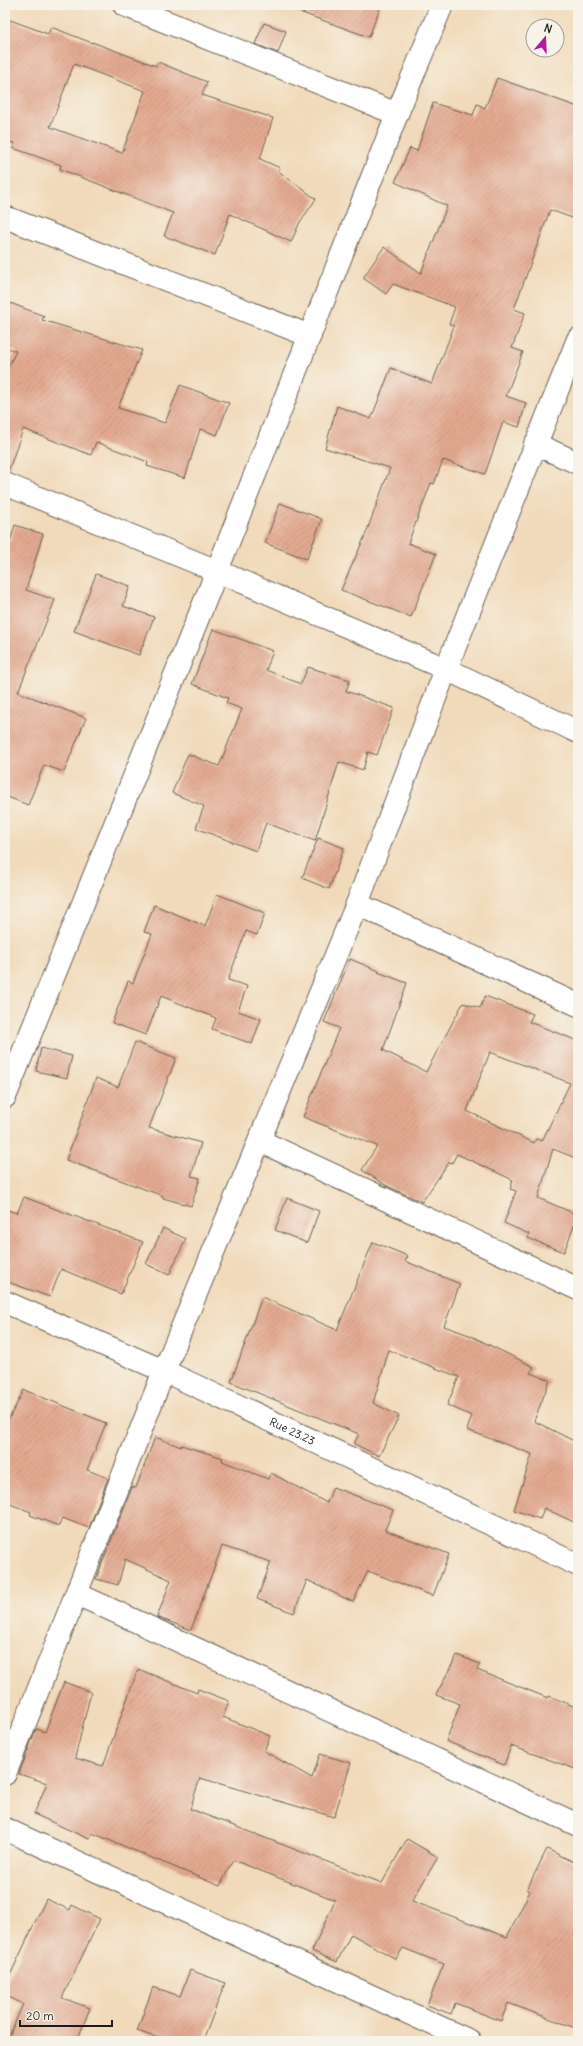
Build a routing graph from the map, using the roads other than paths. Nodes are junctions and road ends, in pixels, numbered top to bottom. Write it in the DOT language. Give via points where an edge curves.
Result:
graph roads {
  1 [pos="124,5"];
  2 [pos="442,5"];
  3 [pos="397,114"];
  4 [pos="5,217"];
  5 [pos="310,336"];
  6 [pos="578,339"];
  7 [pos="534,444"];
  8 [pos="578,463"];
  9 [pos="5,484"];
  10 [pos="217,571"];
  11 [pos="446,669"];
  12 [pos="578,732"];
  13 [pos="357,904"];
  14 [pos="578,1005"];
  15 [pos="5,1097"];
  16 [pos="260,1141"];
  17 [pos="578,1289"];
  18 [pos="5,1302"];
  19 [pos="164,1371"];
  20 [pos="578,1565"];
  21 [pos="77,1594"];
  22 [pos="5,1774"];
  23 [pos="578,1825"];
  24 [pos="5,1829"];
  25 [pos="470,2041"];
  1 -- 3 [label="street"];
  2 -- 3 [label="street"];
  3 -- 5 [label="street"];
  4 -- 5 [label="street"];
  5 -- 10 [label="street"];
  6 -- 7 [label="street"];
  7 -- 8 [label="street"];
  7 -- 11 [label="street"];
  9 -- 10 [label="street"];
  10 -- 11 [label="street"];
  10 -- 15 [label="street"];
  11 -- 12 [label="street"];
  11 -- 13 [label="street"];
  13 -- 14 [label="street"];
  13 -- 16 [label="street"];
  16 -- 17 [label="street"];
  16 -- 19 [label="street"];
  18 -- 19 [label="street, Rue 23.23"];
  19 -- 20 [label="street, Rue 23.23"];
  19 -- 21 [label="street"];
  21 -- 22 [label="street"];
  21 -- 23 [label="street"];
  24 -- 25 [label="street"];
}
